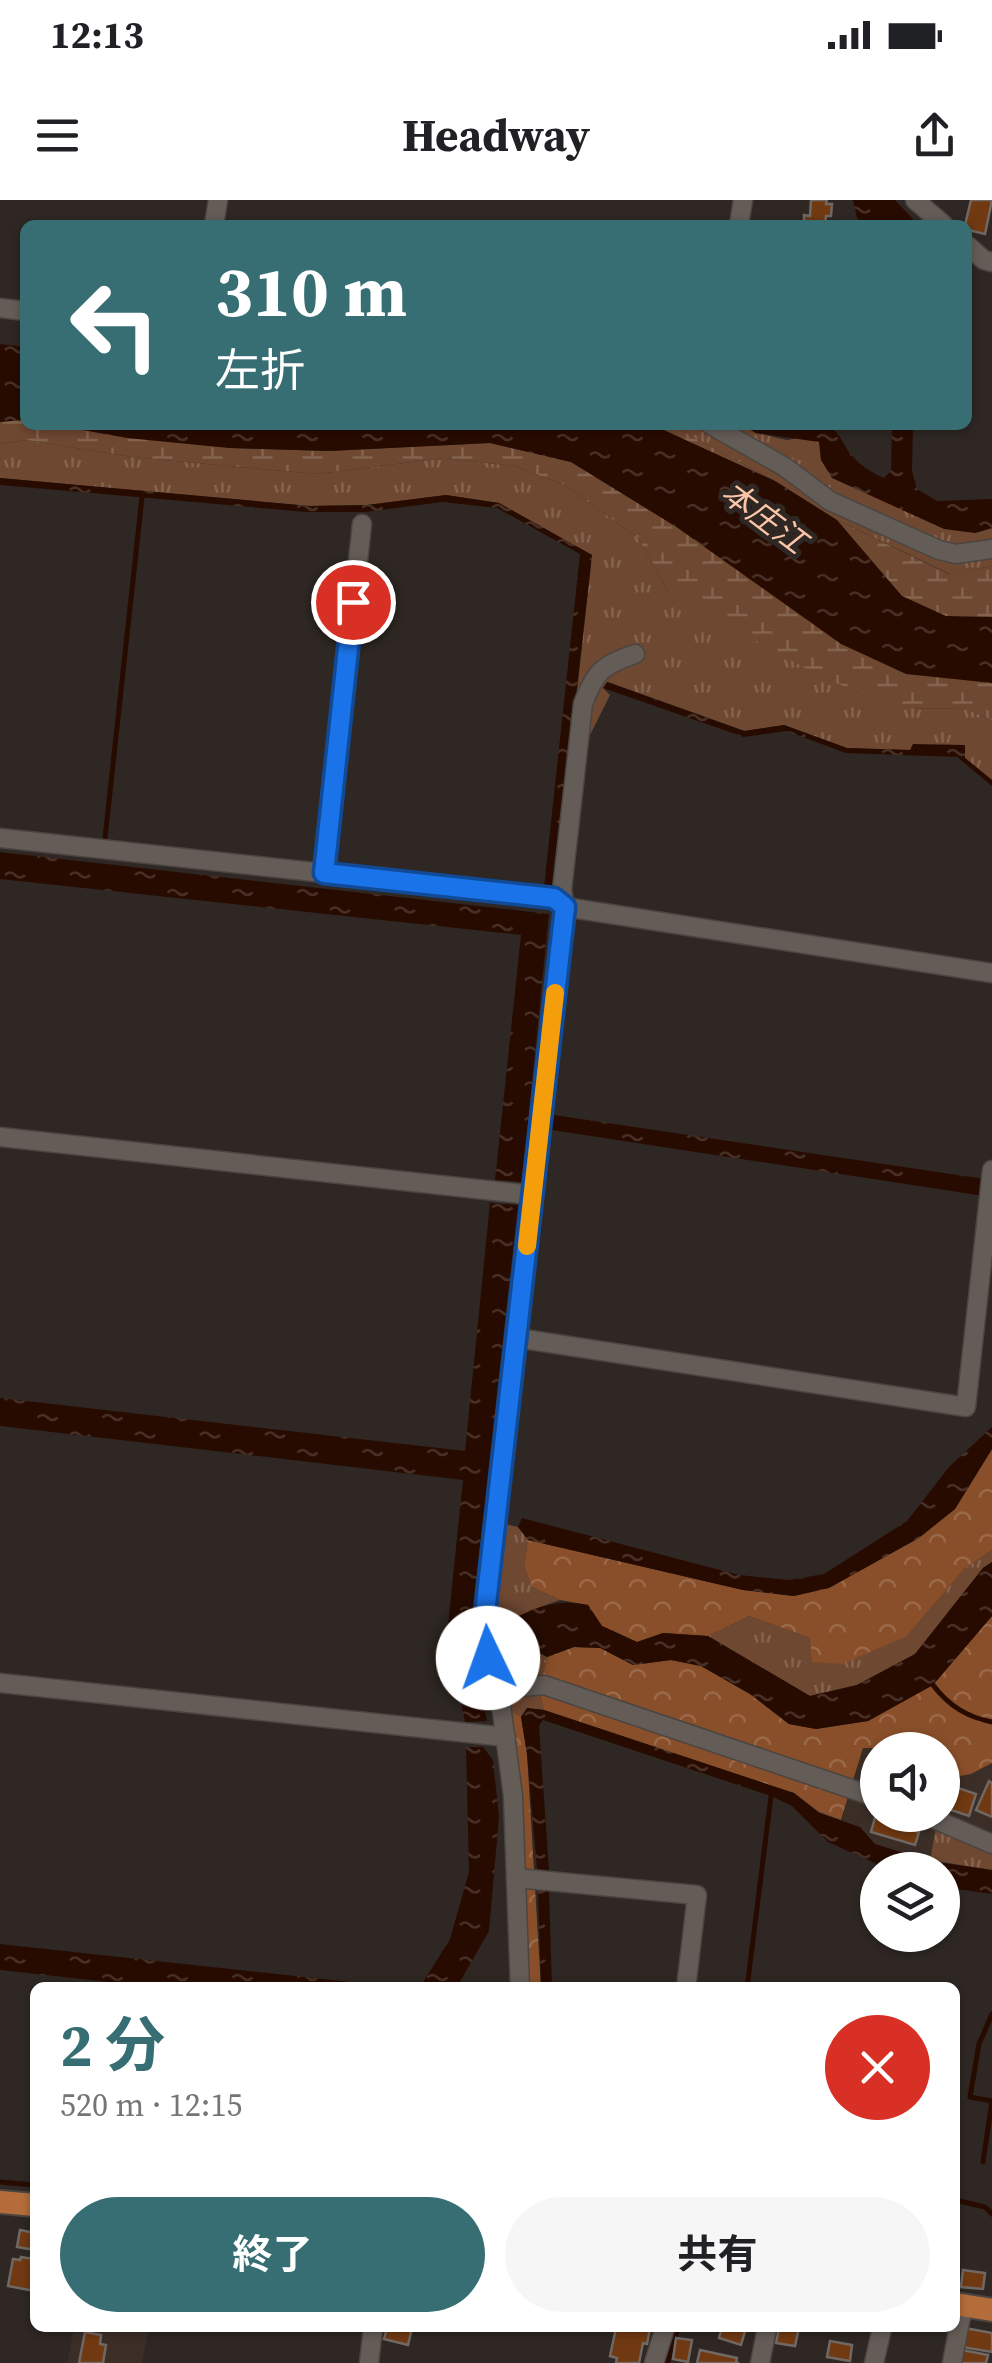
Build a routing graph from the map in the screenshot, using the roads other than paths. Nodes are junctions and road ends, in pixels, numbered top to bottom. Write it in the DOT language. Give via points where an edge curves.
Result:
graph roads {
  1 [pos="916,200"];
  2 [pos="938,220"];
  3 [pos="720,430"];
  4 [pos="362,524"];
  5 [pos="992,549"];
  6 [pos="635,654"];
  7 [pos="0,838"];
  8 [pos="324,873"];
  9 [pos="565,907"];
  10 [pos="992,973"];
  11 [pos="0,1138"];
  12 [pos="992,1172"];
  13 [pos="532,1196"];
  14 [pos="517,1338"];
  15 [pos="0,1683"];
  16 [pos="499,1690"];
  17 [pos="506,1736"];
  18 [pos="860,1792"];
  19 [pos="960,1830"];
  20 [pos="992,1844"];
  21 [pos="516,1878"];
  22 [pos="520,1982"];
  23 [pos="687,1982"];
  24 [pos="0,2202"];
  25 [pos="30,2205"];
  26 [pos="960,2305"];
  27 [pos="992,2310"];
  28 [pos="373,2332"];
  29 [pos="664,2332"];
  30 [pos="766,2332"];
  31 [pos="881,2332"];
  32 [pos="956,2332"];
  33 [pos="369,2363"];
  34 [pos="654,2363"];
  35 [pos="760,2363"];
  36 [pos="874,2363"];
  37 [pos="952,2363"];
  1 -- 2 [label="street"];
  3 -- 5 [label="street" via="786,466 830,500 939,550"];
  4 -- 8 [label="street"];
  6 -- 9 [label="street" via="608,663 583,704"];
  7 -- 8 [label="street"];
  8 -- 9 [label="street" via="554,898"];
  9 -- 10 [label="street"];
  9 -- 13 [label="street"];
  11 -- 13 [label="street"];
  12 -- 14 [label="street" via="966,1406"];
  13 -- 14 [label="street"];
  14 -- 16 [label="street" via="486,1618 488,1658"];
  15 -- 17 [label="street"];
  16 -- 17 [label="street"];
  16 -- 18 [label="street" via="544,1685"];
  17 -- 21 [label="street"];
  19 -- 20 [label="street"];
  21 -- 22 [label="street"];
  21 -- 23 [label="street" via="697,1894"];
  24 -- 25 [label="main road"];
  26 -- 27 [label="main road"];
  28 -- 33 [label="street"];
  29 -- 34 [label="street"];
  30 -- 35 [label="street"];
  31 -- 36 [label="street"];
  32 -- 37 [label="street"];
}
